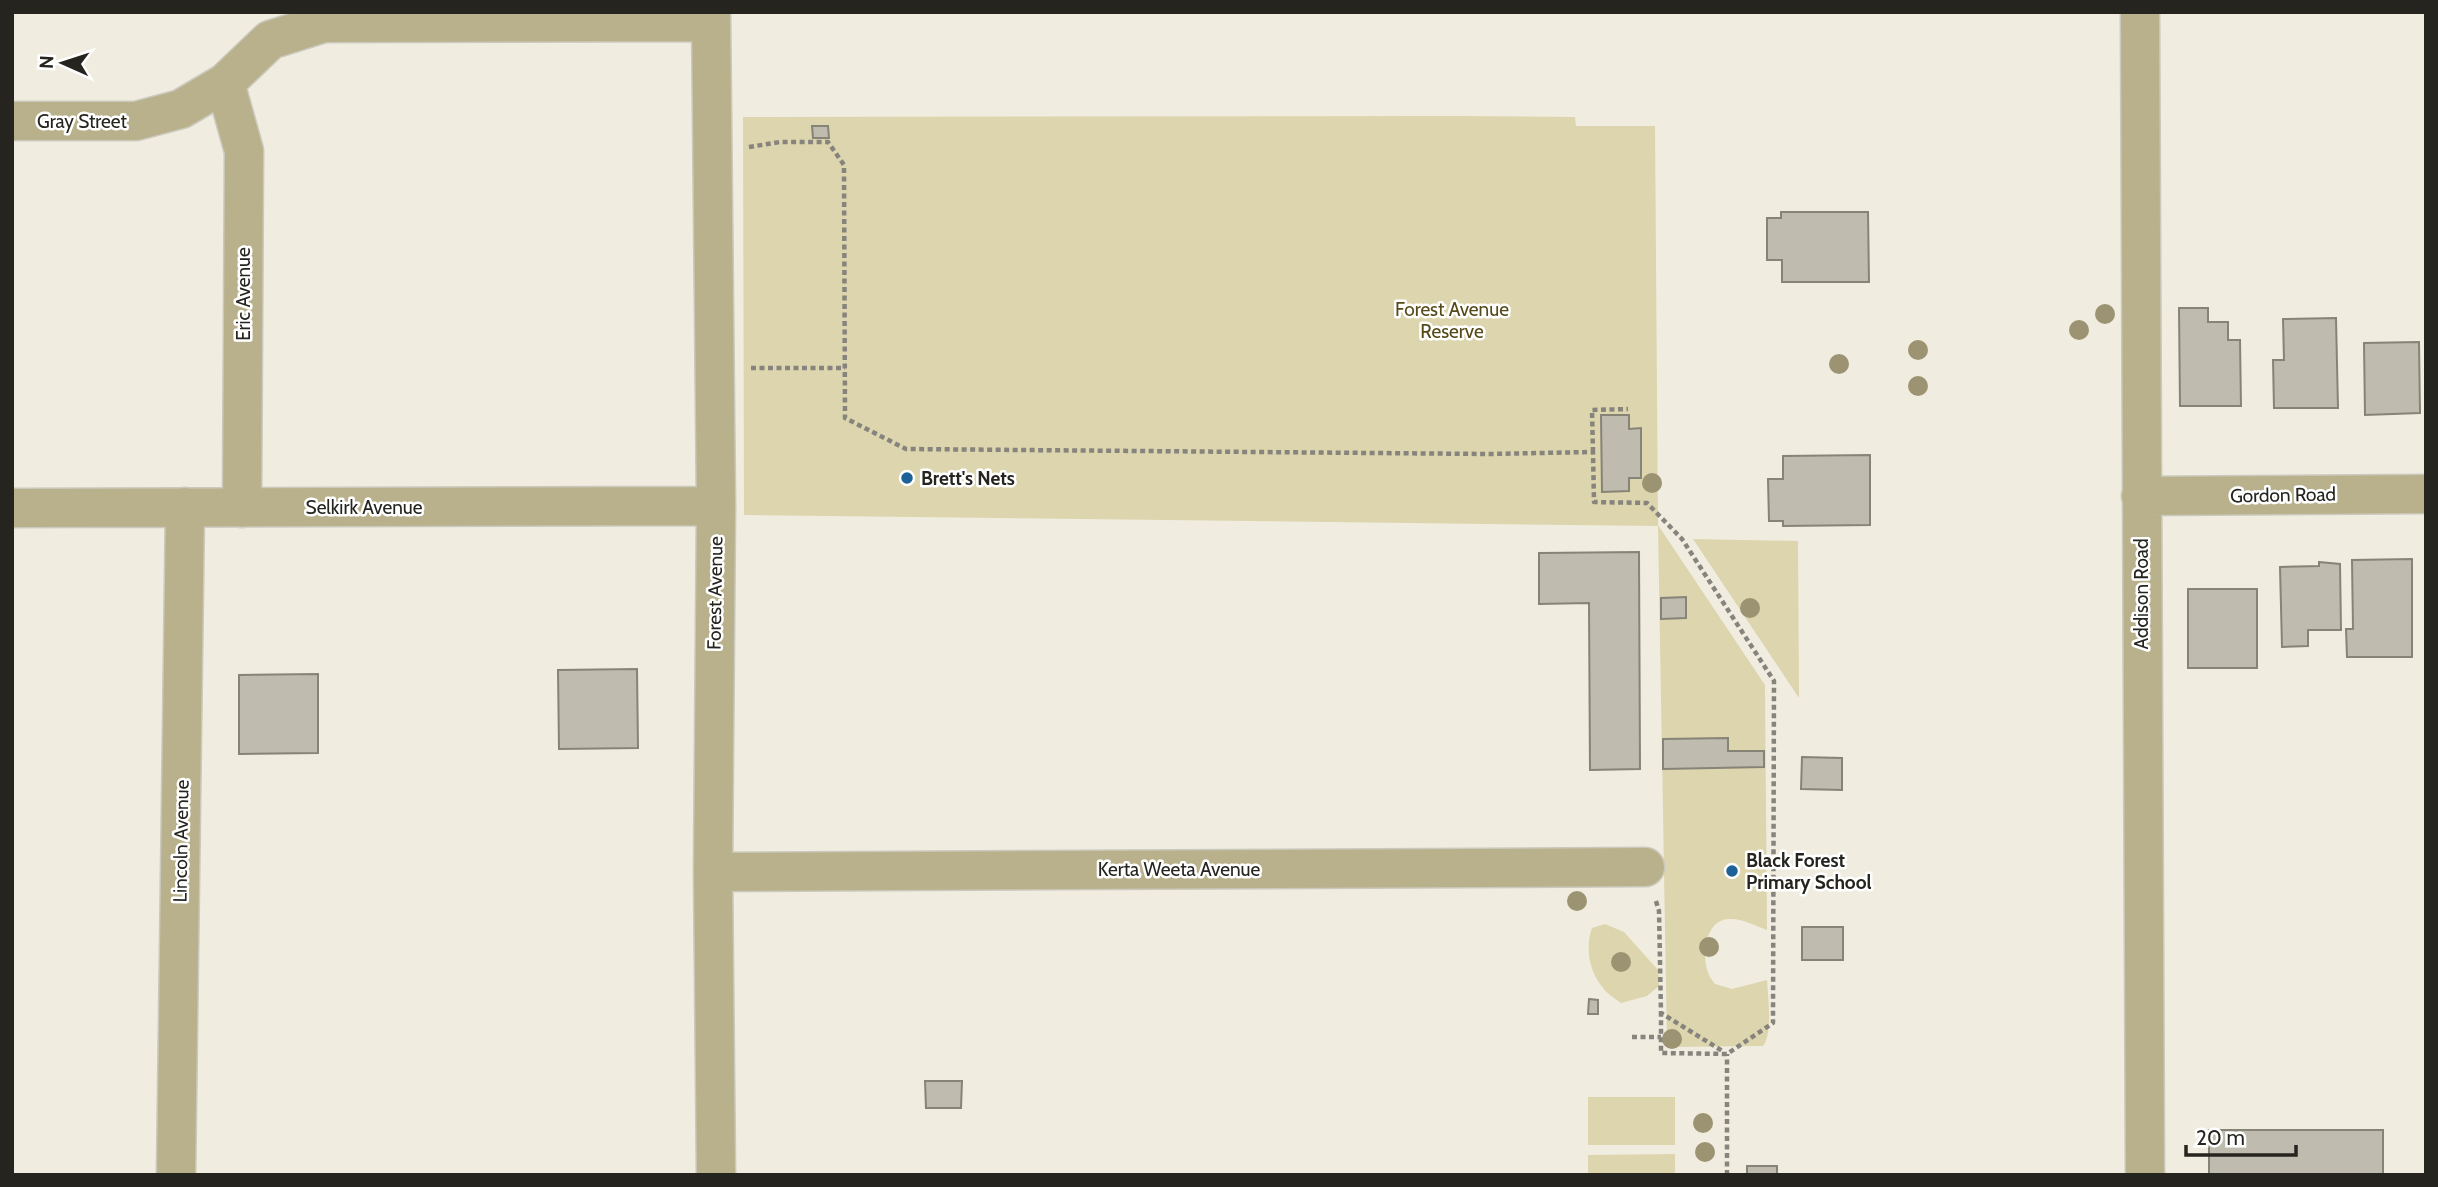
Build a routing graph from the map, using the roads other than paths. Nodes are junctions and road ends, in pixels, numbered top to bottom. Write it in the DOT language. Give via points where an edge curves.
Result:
graph roads {
  1 [pos="2140,12"];
  2 [pos="711,17"];
  3 [pos="225,83"];
  4 [pos="12,121"];
  5 [pos="2426,494"];
  6 [pos="2141,496"];
  7 [pos="716,506"];
  8 [pos="185,507"];
  9 [pos="12,508"];
  10 [pos="242,508"];
  11 [pos="1645,867"];
  12 [pos="713,872"];
  13 [pos="176,1175"];
  14 [pos="716,1175"];
  15 [pos="2145,1175"];
  1 -- 6 [label="street, Addison Road"];
  2 -- 3 [label="street, Gray Street" via="324,23 270,40"];
  2 -- 7 [label="street, Forest Avenue"];
  3 -- 4 [label="street, Gray Street" via="181,109 136,121"];
  3 -- 10 [label="street, Eric Avenue" via="244,151"];
  5 -- 6 [label="street, Gordon Road"];
  6 -- 15 [label="street, Addison Road"];
  7 -- 10 [label="street, Selkirk Avenue"];
  7 -- 12 [label="street, Forest Avenue"];
  8 -- 9 [label="street, Selkirk Avenue"];
  8 -- 10 [label="street, Selkirk Avenue"];
  8 -- 13 [label="street, Lincoln Avenue"];
  11 -- 12 [label="street, Kerta Weeta Avenue"];
  12 -- 14 [label="street, Forest Avenue"];
}
